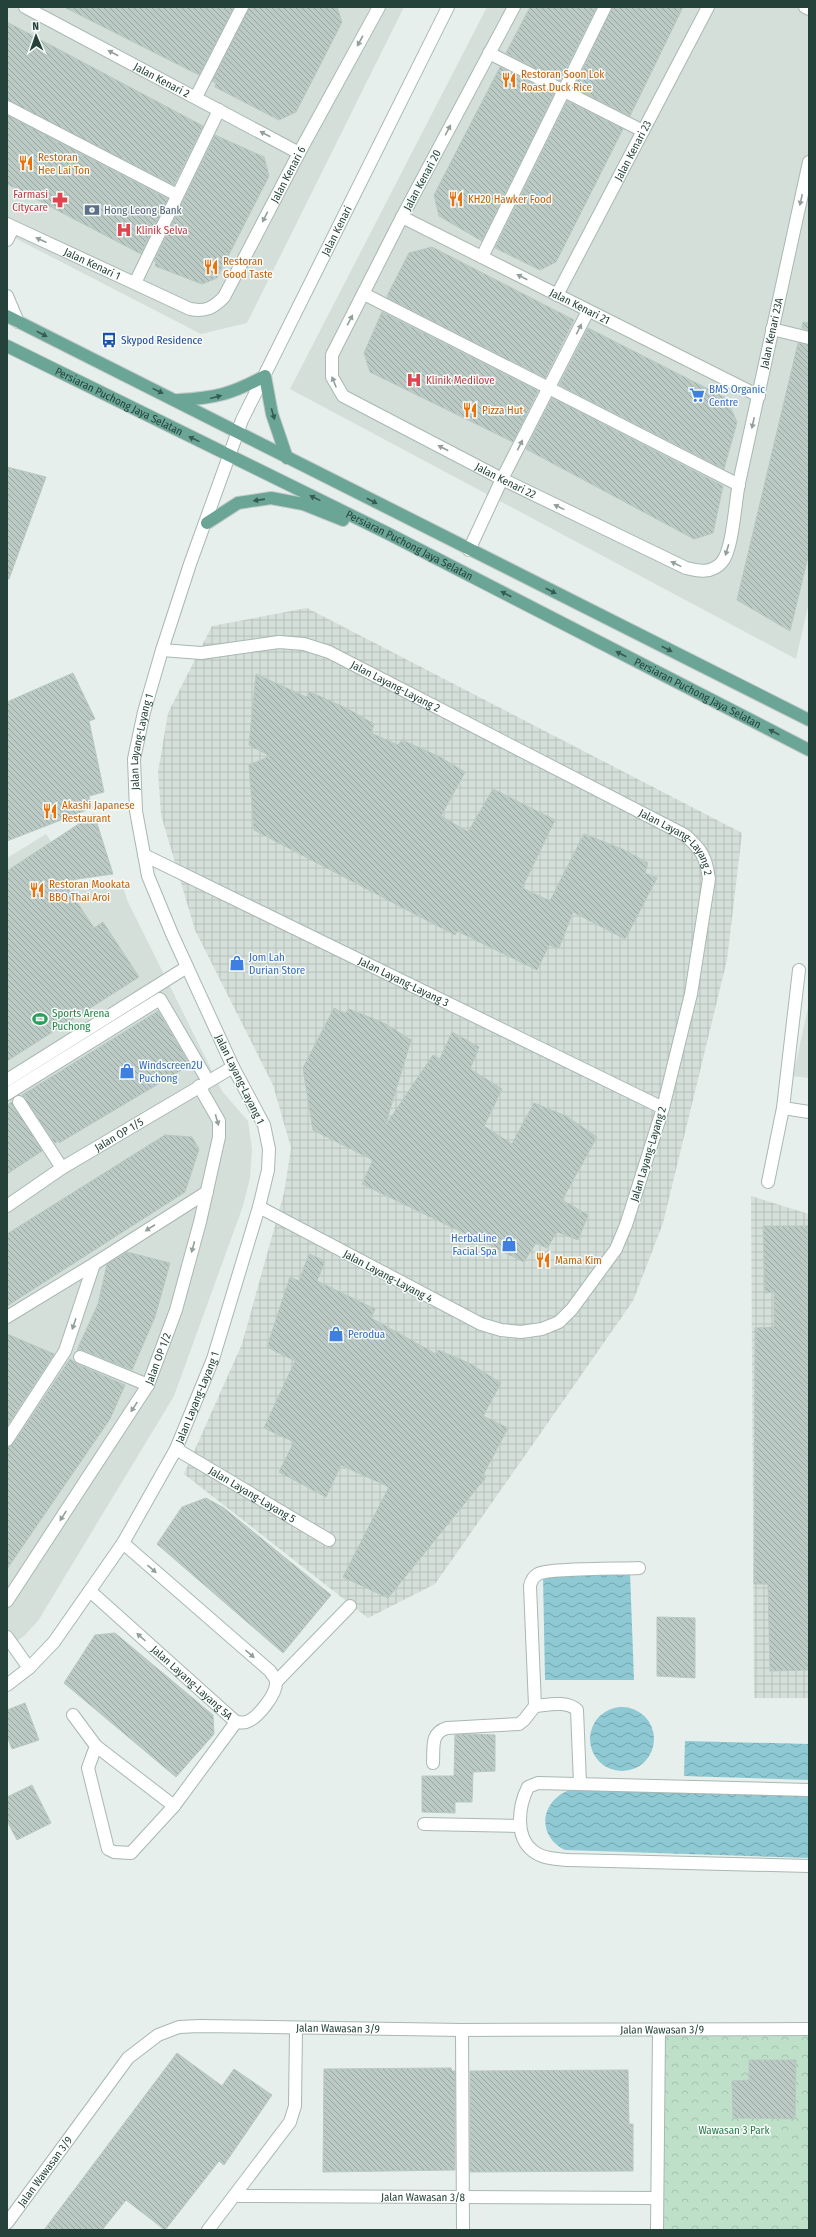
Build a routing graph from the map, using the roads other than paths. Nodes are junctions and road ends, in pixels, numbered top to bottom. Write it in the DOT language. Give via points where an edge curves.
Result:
graph roads {
  1 [pos="26,7"];
  2 [pos="242,7"];
  3 [pos="379,7"];
  4 [pos="448,7"];
  5 [pos="514,7"];
  6 [pos="605,7"];
  7 [pos="708,7"];
  8 [pos="805,7"];
  9 [pos="809,9"];
  10 [pos="489,53"];
  11 [pos="564,91"];
  12 [pos="196,98"];
  13 [pos="7,107"];
  14 [pos="219,110"];
  15 [pos="643,131"];
  16 [pos="299,153"];
  17 [pos="809,162"];
  18 [pos="178,195"];
  19 [pos="402,217"];
  20 [pos="10,226"];
  21 [pos="7,240"];
  22 [pos="482,257"];
  23 [pos="135,283"];
  24 [pos="364,294"];
  25 [pos="557,295"];
  26 [pos="7,296"];
  27 [pos="178,304"];
  28 [pos="588,311"];
  29 [pos="7,316"];
  30 [pos="18,322"];
  31 [pos="772,329"];
  32 [pos="809,338"];
  33 [pos="7,346"];
  34 [pos="332,354"];
  35 [pos="265,376"];
  36 [pos="548,389"];
  37 [pos="758,396"];
  38 [pos="177,400"];
  39 [pos="237,433"];
  40 [pos="229,456"];
  41 [pos="287,458"];
  42 [pos="502,479"];
  43 [pos="739,485"];
  44 [pos="206,523"];
  45 [pos="390,534"];
  46 [pos="469,550"];
  47 [pos="713,570"];
  48 [pos="162,650"];
  49 [pos="809,720"];
  50 [pos="809,750"];
  51 [pos="144,855"];
  52 [pos="187,967"];
  53 [pos="799,970"];
  54 [pos="233,1067"];
  55 [pos="7,1080"];
  56 [pos="204,1084"];
  57 [pos="7,1094"];
  58 [pos="19,1102"];
  59 [pos="663,1108"];
  60 [pos="783,1108"];
  61 [pos="809,1112"];
  62 [pos="62,1168"];
  63 [pos="768,1182"];
  64 [pos="207,1192"];
  65 [pos="7,1206"];
  66 [pos="259,1207"];
  67 [pos="94,1264"];
  68 [pos="7,1317"];
  69 [pos="522,1332"];
  70 [pos="80,1357"];
  71 [pos="148,1385"];
  72 [pos="7,1440"];
  73 [pos="176,1449"];
  74 [pos="329,1540"];
  75 [pos="123,1543"];
  76 [pos="639,1568"];
  77 [pos="90,1591"];
  78 [pos="7,1601"];
  79 [pos="350,1606"];
  80 [pos="7,1637"];
  81 [pos="29,1668"];
  82 [pos="276,1682"];
  83 [pos="7,1685"];
  84 [pos="534,1706"];
  85 [pos="73,1715"];
  86 [pos="236,1722"];
  87 [pos="96,1746"];
  88 [pos="433,1763"];
  89 [pos="580,1784"];
  90 [pos="809,1790"];
  91 [pos="174,1806"];
  92 [pos="424,1824"];
  93 [pos="520,1826"];
  94 [pos="809,1866"];
  95 [pos="296,2029"];
  96 [pos="462,2030"];
  97 [pos="809,2030"];
  98 [pos="659,2031"];
  99 [pos="234,2196"];
  100 [pos="464,2197"];
  101 [pos="656,2198"];
  102 [pos="7,2222"];
  103 [pos="208,2230"];
  104 [pos="463,2230"];
  105 [pos="657,2230"];
  12 -- 1 [label="street, Jalan Kenari 2, one-way"];
  2 -- 12 [label="street"];
  3 -- 16 [label="street, Jalan Kenari 6, one-way"];
  4 -- 35 [label="street, Jalan Kenari"];
  5 -- 10 [label="street, Jalan Kenari 20"];
  6 -- 11 [label="street"];
  7 -- 15 [label="street, Jalan Kenari 23"];
  8 -- 9 [label="street"];
  10 -- 11 [label="street"];
  19 -- 10 [label="street, Jalan Kenari 20, one-way"];
  11 -- 15 [label="street"];
  11 -- 22 [label="street"];
  12 -- 14 [label="street, Jalan Kenari 2"];
  13 -- 18 [label="street"];
  16 -- 14 [label="street, Jalan Kenari 2, one-way"];
  14 -- 18 [label="street"];
  15 -- 25 [label="street, Jalan Kenari 23"];
  16 -- 27 [label="street, Jalan Kenari 6, one-way" via="224,297 214,307 202,311"];
  17 -- 31 [label="street, Jalan Kenari 23A, one-way"];
  18 -- 23 [label="street"];
  19 -- 22 [label="street, Jalan Kenari 21"];
  19 -- 24 [label="street, Jalan Kenari 20"];
  20 -- 21 [label="street"];
  23 -- 20 [label="street, Jalan Kenari 1, one-way"];
  25 -- 22 [label="street, Jalan Kenari 21, one-way"];
  23 -- 27 [label="street, Jalan Kenari 1"];
  34 -- 24 [label="street, Jalan Kenari 20, one-way"];
  24 -- 36 [label="street"];
  25 -- 28 [label="street, Jalan Kenari 21"];
  26 -- 30 [label="street"];
  36 -- 28 [label="street, one-way"];
  28 -- 37 [label="street, Jalan Kenari 21"];
  29 -- 30 [label="main road, Persiaran Puchong Jaya Selatan"];
  30 -- 38 [label="main road, Persiaran Puchong Jaya Selatan, one-way"];
  31 -- 32 [label="street"];
  31 -- 37 [label="street, Jalan Kenari 23A"];
  40 -- 33 [label="main road, Persiaran Puchong Jaya Selatan, one-way"];
  42 -- 34 [label="street, Jalan Kenari 22, one-way" via="343,396 332,377"];
  38 -- 35 [label="main road, one-way" via="211,399 243,388"];
  35 -- 39 [label="street, Jalan Kenari"];
  35 -- 41 [label="main road, one-way" via="272,414"];
  42 -- 36 [label="street, one-way"];
  36 -- 43 [label="street"];
  37 -- 43 [label="street, Jalan Kenari 23A, one-way"];
  38 -- 39 [label="main road, Persiaran Puchong Jaya Selatan"];
  39 -- 40 [label="street, Jalan Kenari"];
  39 -- 41 [label="main road, Persiaran Puchong Jaya Selatan"];
  40 -- 44 [label="street, Jalan Layang-Layang 1"];
  45 -- 40 [label="main road, Persiaran Puchong Jaya Selatan, one-way"];
  41 -- 46 [label="main road, Persiaran Puchong Jaya Selatan, one-way"];
  42 -- 46 [label="street"];
  47 -- 42 [label="street, Jalan Kenari 22, one-way" via="699,571 686,568"];
  43 -- 47 [label="street, Jalan Kenari 23A, one-way" via="727,551 722,562"];
  45 -- 44 [label="main road, one-way" via="303,504 272,498 238,503"];
  44 -- 48 [label="street, Jalan Layang-Layang 1"];
  50 -- 45 [label="main road, Persiaran Puchong Jaya Selatan, one-way"];
  46 -- 49 [label="main road, Persiaran Puchong Jaya Selatan, one-way"];
  48 -- 51 [label="street, Jalan Layang-Layang 1" via="144,712 134,759 136,811"];
  48 -- 59 [label="street, Jalan Layang-Layang 2" via="201,653 279,642 304,644 329,652 685,835 699,847 706,860 709,879 691,994"];
  51 -- 52 [label="street, Jalan Layang-Layang 1" via="152,888"];
  51 -- 59 [label="street, Jalan Layang-Layang 3"];
  52 -- 54 [label="street, Jalan Layang-Layang 1"];
  52 -- 55 [label="street"];
  53 -- 60 [label="street"];
  54 -- 56 [label="street, Jalan OP 1/5"];
  54 -- 66 [label="street, Jalan Layang-Layang 1" via="264,1126 269,1149 268,1170"];
  56 -- 57 [label="street, Jalan OP 1/2" via="160,999"];
  56 -- 62 [label="street, Jalan OP 1/5"];
  56 -- 64 [label="street, Jalan OP 1/2, one-way" via="219,1121 220,1137"];
  58 -- 62 [label="street"];
  59 -- 69 [label="street, Jalan Layang-Layang 2" via="626,1226 616,1249 572,1309 559,1322 542,1329"];
  60 -- 61 [label="street"];
  60 -- 63 [label="street"];
  62 -- 65 [label="street, Jalan OP 1/5"];
  64 -- 67 [label="street, one-way"];
  64 -- 71 [label="street, Jalan OP 1/2, one-way" via="176,1310"];
  66 -- 69 [label="street, Jalan Layang-Layang 4" via="481,1324 501,1330"];
  66 -- 73 [label="street, Jalan Layang-Layang 1" via="213,1359"];
  67 -- 68 [label="street"];
  67 -- 72 [label="street, one-way" via="65,1351"];
  70 -- 71 [label="street"];
  71 -- 78 [label="street, Jalan OP 1/2, one-way"];
  73 -- 74 [label="street, Jalan Layang-Layang 5"];
  73 -- 75 [label="street, Jalan Layang-Layang 1"];
  75 -- 77 [label="street, Jalan Layang-Layang 1"];
  75 -- 82 [label="street, one-way" via="270,1671"];
  76 -- 84 [label="street" via="542,1572 531,1580"];
  77 -- 81 [label="street, Jalan Layang-Layang 1" via="54,1642"];
  86 -- 77 [label="street, Jalan Layang-Layang 5A, one-way"];
  79 -- 82 [label="street"];
  80 -- 81 [label="street"];
  81 -- 83 [label="street, Jalan Layang-Layang 1"];
  82 -- 86 [label="street, Jalan Layang-Layang 5A" via="275,1690 268,1702 254,1717 246,1722"];
  84 -- 88 [label="street" via="519,1724 448,1728 437,1732 434,1737"];
  84 -- 89 [label="street" via="566,1704 577,1710"];
  85 -- 87 [label="street"];
  86 -- 91 [label="street"];
  87 -- 91 [label="street"];
  87 -- 91 [label="street" via="88,1768 108,1849 131,1853"];
  89 -- 90 [label="street"];
  89 -- 93 [label="street" via="538,1783 528,1787 520,1809"];
  92 -- 93 [label="street"];
  93 -- 94 [label="street" via="532,1851 545,1857 569,1860"];
  95 -- 96 [label="street, Jalan Wawasan 3/9"];
  95 -- 99 [label="street" via="295,2106 290,2122"];
  95 -- 102 [label="street, Jalan Wawasan 3/9" via="200,2026 179,2028 158,2035 128,2058"];
  96 -- 98 [label="street, Jalan Wawasan 3/9"];
  96 -- 100 [label="street"];
  97 -- 98 [label="street, Jalan Wawasan 3/9"];
  98 -- 101 [label="street"];
  99 -- 100 [label="street, Jalan Wawasan 3/8"];
  99 -- 103 [label="street"];
  100 -- 101 [label="street, Jalan Wawasan 3/8"];
  100 -- 104 [label="street"];
  101 -- 105 [label="street"];
}
